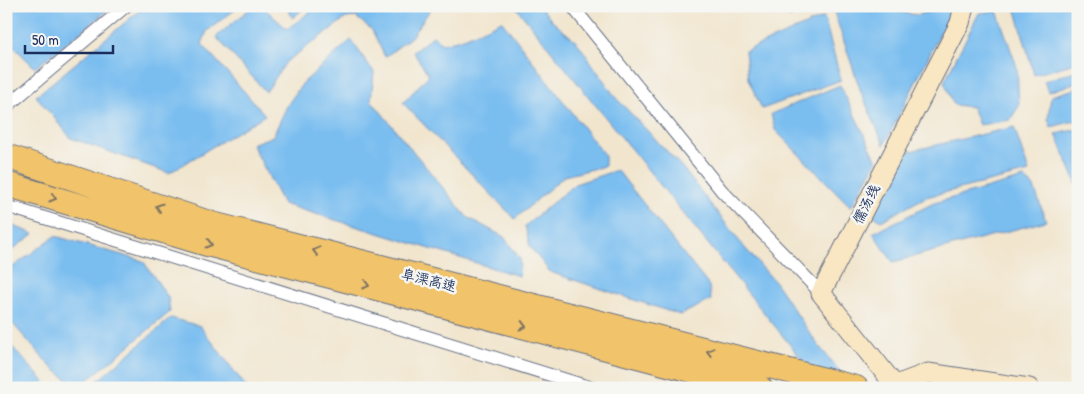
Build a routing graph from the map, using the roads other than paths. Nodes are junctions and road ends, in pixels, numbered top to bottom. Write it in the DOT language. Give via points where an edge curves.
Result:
graph roads {
  1 [pos="126,6"];
  2 [pos="572,6"];
  3 [pos="964,6"];
  4 [pos="6,107"];
  5 [pos="6,156"];
  6 [pos="6,184"];
  7 [pos="6,206"];
  8 [pos="821,293"];
  9 [pos="896,387"];
  10 [pos="592,388"];
  11 [pos="760,388"];
  12 [pos="856,388"];
  13 [pos="1029,388"];
  1 -- 4 [label="street"];
  2 -- 8 [label="street" via="722,191"];
  3 -- 8 [label="street, 儒汤线" via="960,23"];
  12 -- 5 [label="highway, 阜溧高速, one-way" via="212,224"];
  6 -- 11 [label="highway, 阜溧高速, one-way" via="207,244"];
  7 -- 10 [label="street"];
  8 -- 9 [label="street"];
  9 -- 13 [label="street" via="928,373"];
}
